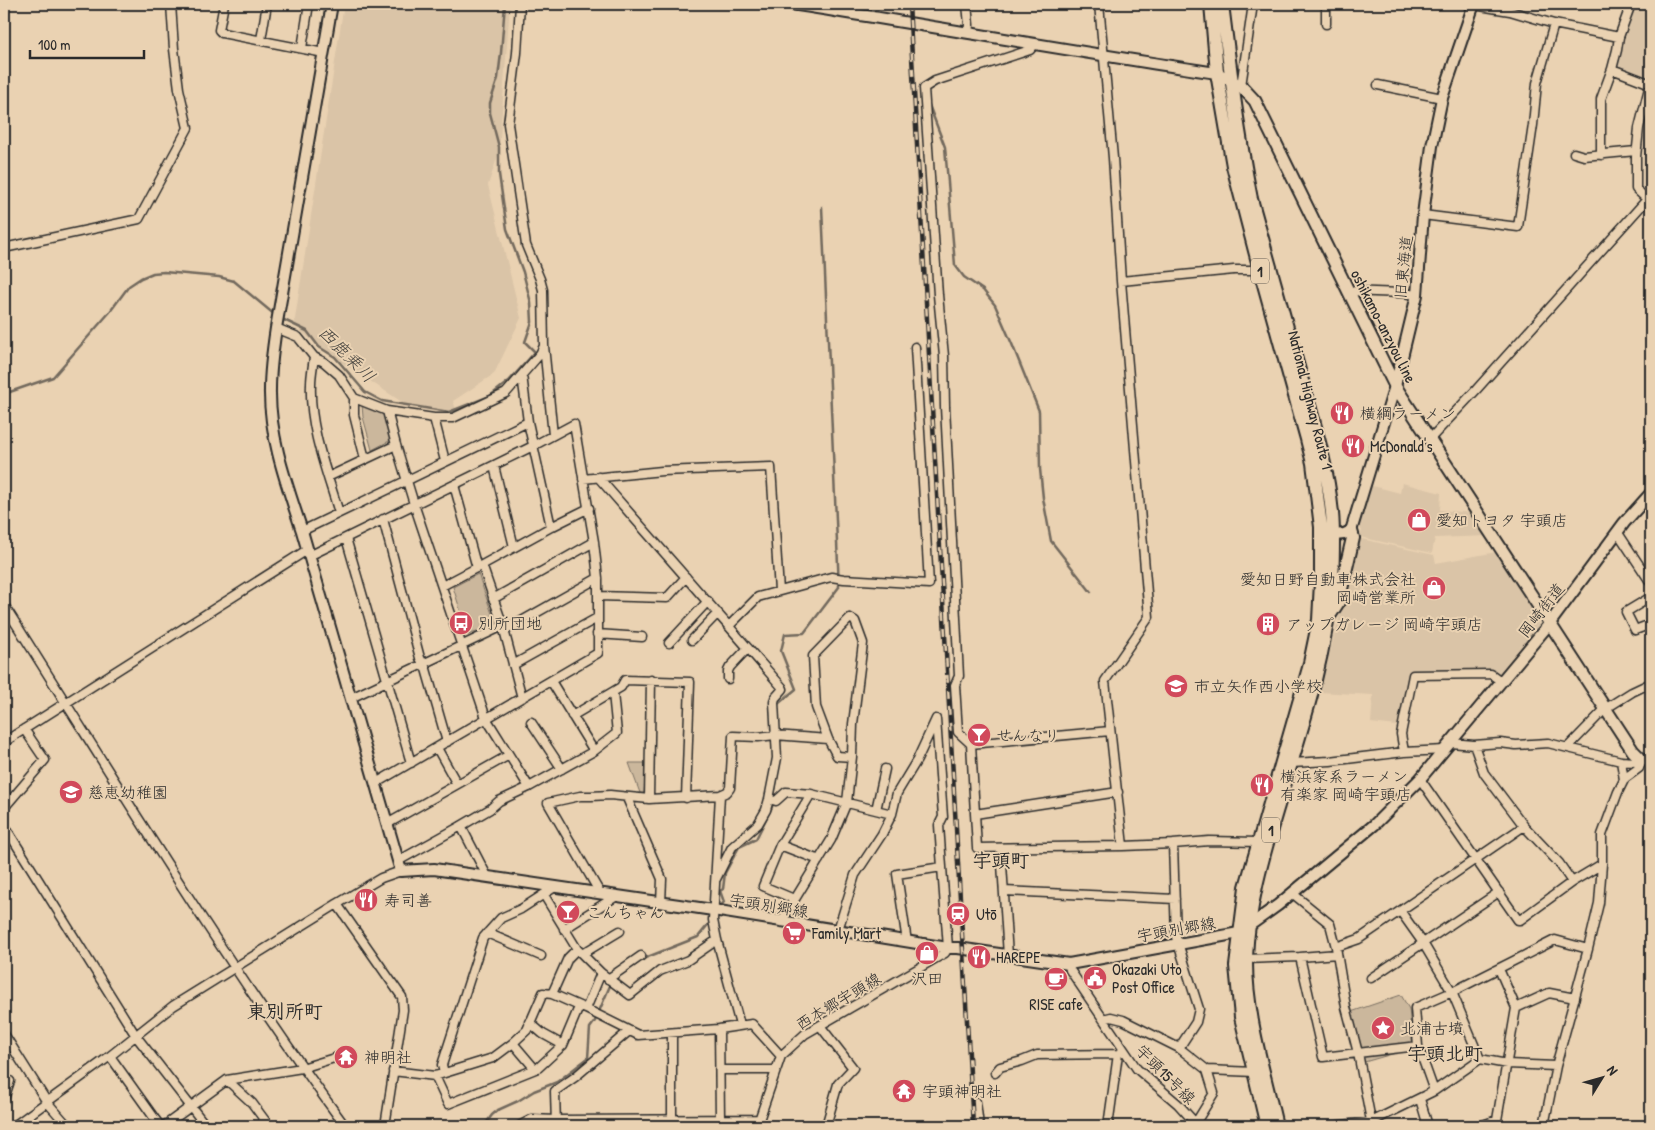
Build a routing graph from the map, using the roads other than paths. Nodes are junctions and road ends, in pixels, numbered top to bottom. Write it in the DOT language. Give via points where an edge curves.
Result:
graph roads {
  1 [pos="172,4"];
  2 [pos="224,4"];
  3 [pos="267,4"];
  4 [pos="309,4"];
  5 [pos="332,4"];
  6 [pos="520,4"];
  7 [pos="791,4"];
  8 [pos="967,4"];
  9 [pos="1099,4"];
  10 [pos="1211,4"];
  11 [pos="1222,4"];
  12 [pos="1253,4"];
  13 [pos="1326,4"];
  14 [pos="1474,4"];
  15 [pos="1630,4"];
  16 [pos="1326,24"];
  17 [pos="1554,24"];
  18 [pos="968,32"];
  19 [pos="1619,37"];
  20 [pos="261,40"];
  21 [pos="1035,44"];
  22 [pos="302,48"];
  23 [pos="324,53"];
  24 [pos="1103,56"];
  25 [pos="1612,69"];
  26 [pos="1217,73"];
  27 [pos="1237,84"];
  28 [pos="1651,84"];
  29 [pos="1378,85"];
  30 [pos="1442,98"];
  31 [pos="1636,151"];
  32 [pos="1574,154"];
  33 [pos="1601,154"];
  34 [pos="1650,199"];
  35 [pos="1423,215"];
  36 [pos="4,248"];
  37 [pos="1260,270"];
  38 [pos="1121,281"];
  39 [pos="1348,291"];
  40 [pos="1417,295"];
  41 [pos="276,328"];
  42 [pos="544,346"];
  43 [pos="915,347"];
  44 [pos="314,357"];
  45 [pos="522,376"];
  46 [pos="1395,386"];
  47 [pos="354,398"];
  48 [pos="387,411"];
  49 [pos="434,418"];
  50 [pos="528,422"];
  51 [pos="553,435"];
  52 [pos="1429,440"];
  53 [pos="396,445"];
  54 [pos="533,446"];
  55 [pos="365,459"];
  56 [pos="445,461"];
  57 [pos="494,466"];
  58 [pos="328,477"];
  59 [pos="598,477"];
  60 [pos="583,479"];
  61 [pos="407,481"];
  62 [pos="454,485"];
  63 [pos="1651,493"];
  64 [pos="414,504"];
  65 [pos="589,508"];
  66 [pos="339,513"];
  67 [pos="383,519"];
  68 [pos="551,527"];
  69 [pos="302,531"];
  70 [pos="1351,531"];
  71 [pos="1618,533"];
  72 [pos="1327,536"];
  73 [pos="346,538"];
  74 [pos="594,542"];
  75 [pos="514,547"];
  76 [pos="308,553"];
  77 [pos="479,567"];
  78 [pos="686,577"];
  79 [pos="598,578"];
  80 [pos="1651,583"];
  81 [pos="442,586"];
  82 [pos="779,592"];
  83 [pos="598,596"];
  84 [pos="1651,597"];
  85 [pos="493,598"];
  86 [pos="708,600"];
  87 [pos="4,605"];
  88 [pos="718,612"];
  89 [pos="597,618"];
  90 [pos="1328,618"];
  91 [pos="1550,623"];
  92 [pos="1651,624"];
  93 [pos="729,626"];
  94 [pos="503,629"];
  95 [pos="597,634"];
  96 [pos="642,638"];
  97 [pos="692,640"];
  98 [pos="669,642"];
  99 [pos="462,646"];
  100 [pos="748,648"];
  101 [pos="423,664"];
  102 [pos="513,664"];
  103 [pos="728,679"];
  104 [pos="388,680"];
  105 [pos="651,680"];
  106 [pos="551,681"];
  107 [pos="1502,682"];
  108 [pos="1651,683"];
  109 [pos="613,692"];
  110 [pos="351,698"];
  111 [pos="522,698"];
  112 [pos="66,703"];
  113 [pos="1605,709"];
  114 [pos="572,716"];
  115 [pos="486,718"];
  116 [pos="531,722"];
  117 [pos="24,730"];
  118 [pos="1110,731"];
  119 [pos="775,734"];
  120 [pos="828,739"];
  121 [pos="4,742"];
  122 [pos="447,742"];
  123 [pos="971,744"];
  124 [pos="1474,745"];
  125 [pos="1448,746"];
  126 [pos="1568,747"];
  127 [pos="436,748"];
  128 [pos="594,751"];
  129 [pos="1404,752"];
  130 [pos="509,754"];
  131 [pos="852,757"];
  132 [pos="1647,760"];
  133 [pos="1621,761"];
  134 [pos="410,763"];
  135 [pos="1291,763"];
  136 [pos="562,769"];
  137 [pos="885,769"];
  138 [pos="1420,779"];
  139 [pos="1624,779"];
  140 [pos="376,783"];
  141 [pos="457,784"];
  142 [pos="529,787"];
  143 [pos="1118,792"];
  144 [pos="811,794"];
  145 [pos="720,795"];
  146 [pos="627,798"];
  147 [pos="686,798"];
  148 [pos="649,799"];
  149 [pos="773,800"];
  150 [pos="847,802"];
  151 [pos="4,808"];
  152 [pos="876,810"];
  153 [pos="892,814"];
  154 [pos="975,814"];
  155 [pos="387,824"];
  156 [pos="4,825"];
  157 [pos="462,826"];
  158 [pos="1524,826"];
  159 [pos="1258,842"];
  160 [pos="1173,844"];
  161 [pos="780,845"];
  162 [pos="1123,846"];
  163 [pos="1001,849"];
  164 [pos="1476,859"];
  165 [pos="819,860"];
  166 [pos="1602,864"];
  167 [pos="400,866"];
  168 [pos="942,867"];
  169 [pos="487,876"];
  170 [pos="716,879"];
  171 [pos="1572,882"];
  172 [pos="555,887"];
  173 [pos="1005,891"];
  174 [pos="1499,892"];
  175 [pos="1292,893"];
  176 [pos="544,894"];
  177 [pos="600,894"];
  178 [pos="615,897"];
  179 [pos="794,899"];
  180 [pos="1175,899"];
  181 [pos="661,903"];
  182 [pos="337,904"];
  183 [pos="713,910"];
  184 [pos="1401,912"];
  185 [pos="781,922"];
  186 [pos="564,929"];
  187 [pos="1244,929"];
  188 [pos="838,930"];
  189 [pos="620,931"];
  190 [pos="487,933"];
  191 [pos="716,940"];
  192 [pos="907,942"];
  193 [pos="1423,943"];
  194 [pos="1179,944"];
  195 [pos="953,948"];
  196 [pos="1588,949"];
  197 [pos="580,951"];
  198 [pos="1336,951"];
  199 [pos="541,956"];
  200 [pos="641,956"];
  201 [pos="1008,956"];
  202 [pos="1300,957"];
  203 [pos="1246,959"];
  204 [pos="1069,964"];
  205 [pos="235,969"];
  206 [pos="1499,969"];
  207 [pos="601,973"];
  208 [pos="1371,978"];
  209 [pos="608,979"];
  210 [pos="1452,992"];
  211 [pos="552,994"];
  212 [pos="1575,998"];
  213 [pos="582,1008"];
  214 [pos="1516,1008"];
  215 [pos="1103,1019"];
  216 [pos="529,1022"];
  217 [pos="740,1025"];
  218 [pos="821,1026"];
  219 [pos="719,1029"];
  220 [pos="629,1031"];
  221 [pos="672,1033"];
  222 [pos="4,1034"];
  223 [pos="136,1036"];
  224 [pos="513,1044"];
  225 [pos="563,1045"];
  226 [pos="1418,1046"];
  227 [pos="1179,1048"];
  228 [pos="1121,1052"];
  229 [pos="1358,1053"];
  230 [pos="344,1055"];
  231 [pos="110,1056"];
  232 [pos="781,1056"];
  233 [pos="1480,1059"];
  234 [pos="1506,1064"];
  235 [pos="1556,1066"];
  236 [pos="302,1068"];
  237 [pos="535,1069"];
  238 [pos="721,1070"];
  239 [pos="776,1070"];
  240 [pos="1208,1070"];
  241 [pos="393,1071"];
  242 [pos="1254,1072"];
  243 [pos="444,1073"];
  244 [pos="995,1073"];
  245 [pos="435,1076"];
  246 [pos="4,1077"];
  247 [pos="227,1080"];
  248 [pos="1434,1091"];
  249 [pos="4,1099"];
  250 [pos="1420,1099"];
  251 [pos="46,1102"];
  252 [pos="976,1102"];
  253 [pos="191,1107"];
  254 [pos="720,1119"];
  255 [pos="758,1122"];
  256 [pos="556,1123"];
  257 [pos="672,1123"];
  258 [pos="1497,1123"];
  259 [pos="1372,1124"];
  260 [pos="1196,1125"];
  261 [pos="14,1126"];
  262 [pos="68,1126"];
  263 [pos="160,1126"];
  264 [pos="164,1126"];
  265 [pos="206,1126"];
  266 [pos="269,1126"];
  267 [pos="345,1126"];
  268 [pos="384,1126"];
  269 [pos="519,1126"];
  270 [pos="826,1126"];
  271 [pos="979,1126"];
  272 [pos="1108,1126"];
  273 [pos="1267,1126"];
  274 [pos="1276,1126"];
  275 [pos="1334,1126"];
  276 [pos="1428,1126"];
  277 [pos="1480,1126"];
  278 [pos="1544,1126"];
  1 -- 36 [label="street" via="179,89 188,128 139,219"];
  2 -- 20 [label="street" via="219,30 222,33"];
  3 -- 20 [label="street"];
  4 -- 22 [label="street"];
  5 -- 23 [label="street"];
  6 -- 42 [label="street" via="508,124 526,245 543,290"];
  7 -- 18 [label="street"];
  8 -- 18 [label="street"];
  9 -- 24 [label="street"];
  10 -- 26 [label="highway, National Highway Route 1 / 1"];
  11 -- 27 [label="highway, National Highway Route 1 / 1"];
  12 -- 27 [label="street"];
  13 -- 16 [label="street"];
  14 -- 17 [label="street"];
  14 -- 30 [label="street, 旧東海道"];
  15 -- 19 [label="street"];
  17 -- 19 [label="street"];
  17 -- 35 [label="street" via="1537,83 1518,227"];
  18 -- 21 [label="street"];
  19 -- 25 [label="street"];
  20 -- 22 [label="street"];
  21 -- 24 [label="street"];
  21 -- 123 [label="street" via="1030,50 936,81 924,88 944,356 959,676 955,685 958,732"];
  22 -- 23 [label="street"];
  23 -- 41 [label="street"];
  24 -- 26 [label="street"];
  24 -- 38 [label="street"];
  25 -- 28 [label="street"];
  25 -- 33 [label="street" via="1601,99"];
  26 -- 27 [label="main road, oshikamo-anzyou line"];
  26 -- 37 [label="highway, National Highway Route 1 / 1" via="1233,166"];
  27 -- 39 [label="main road, oshikamo-anzyou line" via="1255,100"];
  27 -- 72 [label="highway, National Highway Route 1 / 1" via="1244,164 1318,434 1330,495"];
  28 -- 31 [label="street"];
  29 -- 30 [label="street"];
  30 -- 35 [label="street, 旧東海道"];
  31 -- 33 [label="street"];
  31 -- 34 [label="street" via="1636,189"];
  32 -- 33 [label="street"];
  34 -- 52 [label="street"];
  35 -- 40 [label="street, 旧東海道"];
  37 -- 38 [label="street"];
  37 -- 72 [label="highway, National Highway Route 1 / 1" via="1307,439"];
  38 -- 118 [label="street" via="1149,617 1105,681"];
  39 -- 40 [label="street"];
  39 -- 46 [label="main road, oshikamo-anzyou line"];
  40 -- 46 [label="street, 旧東海道"];
  41 -- 44 [label="street" via="298,337"];
  41 -- 69 [label="street" via="270,390 272,420 278,453"];
  42 -- 45 [label="street"];
  42 -- 51 [label="street"];
  43 -- 82 [label="street" via="929,584 831,577"];
  44 -- 47 [label="street" via="339,375"];
  44 -- 58 [label="street" via="311,385 314,420"];
  45 -- 49 [label="street" via="506,393 453,418"];
  45 -- 50 [label="street"];
  46 -- 52 [label="main road, oshikamo-anzyou line"];
  46 -- 70 [label="street, 旧東海道"];
  47 -- 48 [label="street"];
  47 -- 55 [label="street" via="354,414"];
  48 -- 49 [label="street"];
  48 -- 53 [label="street"];
  49 -- 56 [label="street"];
  50 -- 54 [label="street"];
  50 -- 56 [label="street"];
  51 -- 54 [label="street"];
  51 -- 60 [label="street" via="574,424"];
  52 -- 91 [label="main road, oshikamo-anzyou line"];
  53 -- 55 [label="street"];
  53 -- 61 [label="street"];
  54 -- 57 [label="street"];
  54 -- 68 [label="street"];
  55 -- 58 [label="street"];
  56 -- 61 [label="street"];
  57 -- 62 [label="street"];
  57 -- 75 [label="street"];
  58 -- 66 [label="street"];
  59 -- 60 [label="street"];
  59 -- 78 [label="street"];
  59 -- 82 [label="street" via="771,467"];
  60 -- 65 [label="street"];
  61 -- 64 [label="street"];
  61 -- 66 [label="street"];
  62 -- 64 [label="street"];
  62 -- 77 [label="street"];
  63 -- 71 [label="street, 岡崎街道"];
  64 -- 67 [label="street"];
  64 -- 81 [label="street"];
  65 -- 68 [label="street"];
  65 -- 74 [label="street"];
  66 -- 69 [label="street"];
  67 -- 73 [label="street"];
  67 -- 101 [label="street"];
  68 -- 75 [label="street"];
  69 -- 76 [label="street"];
  70 -- 72 [label="street"];
  70 -- 90 [label="highway" via="1353,538 1338,602"];
  71 -- 80 [label="street"];
  71 -- 91 [label="street, 岡崎街道"];
  72 -- 90 [label="highway, National Highway Route 1 / 1" via="1332,580"];
  72 -- 159 [label="highway, National Highway Route 1 / 1" via="1319,620 1309,668"];
  73 -- 76 [label="street"];
  73 -- 104 [label="street"];
  74 -- 79 [label="street"];
  74 -- 85 [label="street"];
  75 -- 77 [label="street"];
  76 -- 110 [label="street"];
  76 -- 112 [label="street"];
  77 -- 81 [label="street"];
  77 -- 85 [label="street"];
  78 -- 83 [label="street" via="667,598"];
  78 -- 86 [label="street"];
  79 -- 83 [label="street"];
  79 -- 94 [label="street"];
  81 -- 99 [label="street"];
  82 -- 93 [label="street" via="758,597"];
  83 -- 89 [label="street"];
  84 -- 92 [label="street" via="1626,612 1635,630"];
  85 -- 94 [label="street"];
  86 -- 88 [label="street"];
  86 -- 98 [label="street"];
  87 -- 112 [label="street"];
  88 -- 93 [label="street"];
  88 -- 97 [label="street"];
  89 -- 95 [label="street"];
  89 -- 102 [label="street"];
  90 -- 135 [label="highway, National Highway Route 1 / 1"];
  91 -- 107 [label="street, 岡崎街道"];
  91 -- 113 [label="main road, oshikamo-anzyou line"];
  93 -- 100 [label="street"];
  94 -- 99 [label="street"];
  94 -- 102 [label="street"];
  95 -- 96 [label="street"];
  95 -- 106 [label="street" via="598,653"];
  99 -- 101 [label="street"];
  99 -- 115 [label="street"];
  100 -- 103 [label="street" via="730,667"];
  100 -- 119 [label="street" via="783,689 774,702"];
  101 -- 104 [label="street"];
  101 -- 122 [label="street"];
  102 -- 111 [label="street"];
  104 -- 110 [label="street"];
  104 -- 134 [label="street"];
  105 -- 109 [label="street" via="625,680"];
  105 -- 147 [label="street" via="690,682"];
  105 -- 148 [label="street"];
  106 -- 111 [label="street"];
  106 -- 114 [label="street"];
  107 -- 125 [label="street, 岡崎街道"];
  107 -- 129 [label="street" via="1491,674 1413,675 1401,734"];
  108 -- 113 [label="street"];
  109 -- 114 [label="street"];
  109 -- 128 [label="street" via="617,733"];
  110 -- 140 [label="street"];
  111 -- 115 [label="street"];
  112 -- 117 [label="street"];
  112 -- 205 [label="street"];
  113 -- 126 [label="street"];
  113 -- 132 [label="main road, oshikamo-anzyou line" via="1633,751"];
  114 -- 128 [label="street"];
  115 -- 122 [label="street"];
  115 -- 130 [label="street"];
  116 -- 136 [label="street"];
  117 -- 121 [label="street"];
  117 -- 151 [label="street" via="45,760"];
  118 -- 123 [label="street"];
  118 -- 143 [label="street"];
  119 -- 120 [label="street"];
  119 -- 145 [label="street" via="733,736 730,788"];
  119 -- 149 [label="street" via="778,758"];
  120 -- 131 [label="street" via="837,756"];
  120 -- 131 [label="street" via="816,708 813,656 850,618 855,621 863,643"];
  122 -- 127 [label="street"];
  123 -- 154 [label="street"];
  124 -- 125 [label="street"];
  124 -- 126 [label="street" via="1548,743"];
  124 -- 158 [label="street" via="1484,773"];
  125 -- 129 [label="street"];
  125 -- 138 [label="street, 岡崎街道"];
  126 -- 133 [label="street"];
  127 -- 134 [label="street"];
  127 -- 141 [label="street"];
  128 -- 136 [label="street"];
  129 -- 135 [label="street"];
  130 -- 141 [label="street"];
  130 -- 142 [label="street"];
  131 -- 150 [label="street"];
  132 -- 133 [label="street"];
  132 -- 139 [label="street"];
  133 -- 139 [label="street"];
  134 -- 140 [label="street"];
  135 -- 187 [label="highway, National Highway Route 1 / 1"];
  136 -- 142 [label="street"];
  137 -- 152 [label="street"];
  138 -- 164 [label="street"];
  138 -- 175 [label="street, 岡崎街道" via="1374,825"];
  139 -- 166 [label="street" via="1602,835"];
  140 -- 155 [label="street"];
  141 -- 155 [label="street"];
  142 -- 157 [label="street"];
  143 -- 154 [label="street"];
  143 -- 162 [label="street"];
  144 -- 149 [label="street" via="786,792"];
  144 -- 150 [label="street"];
  144 -- 161 [label="street"];
  145 -- 147 [label="street"];
  145 -- 170 [label="street"];
  146 -- 148 [label="street"];
  146 -- 177 [label="street" via="580,796 548,804"];
  146 -- 181 [label="street" via="662,879"];
  147 -- 148 [label="street"];
  149 -- 170 [label="street" via="758,824 732,846"];
  150 -- 152 [label="street"];
  150 -- 165 [label="street"];
  152 -- 153 [label="street"];
  153 -- 168 [label="street" via="897,793 936,719 943,816 939,825"];
  153 -- 188 [label="street" via="855,875"];
  154 -- 163 [label="street" via="977,848"];
  155 -- 167 [label="street"];
  156 -- 223 [label="street"];
  157 -- 167 [label="street"];
  157 -- 169 [label="street"];
  158 -- 164 [label="street"];
  158 -- 171 [label="street"];
  159 -- 160 [label="street"];
  159 -- 187 [label="highway, National Highway Route 1 / 1" via="1246,887"];
  160 -- 162 [label="street"];
  160 -- 180 [label="street"];
  161 -- 165 [label="street"];
  161 -- 179 [label="street" via="763,886"];
  162 -- 163 [label="street"];
  163 -- 173 [label="street"];
  164 -- 174 [label="street"];
  164 -- 184 [label="street"];
  165 -- 179 [label="street"];
  166 -- 171 [label="street"];
  166 -- 196 [label="street" via="1599,903"];
  167 -- 169 [label="street"];
  167 -- 182 [label="street"];
  168 -- 192 [label="street" via="897,874"];
  168 -- 195 [label="street"];
  169 -- 172 [label="street"];
  170 -- 183 [label="street"];
  171 -- 174 [label="street" via="1520,920"];
  172 -- 176 [label="street"];
  172 -- 177 [label="street"];
  173 -- 180 [label="street"];
  173 -- 201 [label="street"];
  174 -- 193 [label="street"];
  175 -- 187 [label="street, 岡崎街道"];
  175 -- 198 [label="street" via="1330,924"];
  176 -- 186 [label="street"];
  176 -- 190 [label="street" via="501,918"];
  177 -- 178 [label="street, 宇頭別郷線"];
  178 -- 181 [label="street, 宇頭別郷線"];
  178 -- 186 [label="street"];
  179 -- 185 [label="street"];
  180 -- 194 [label="street"];
  181 -- 183 [label="street, 宇頭別郷線"];
  182 -- 205 [label="street"];
  182 -- 241 [label="street" via="402,997 403,1010"];
  183 -- 185 [label="street, 宇頭別郷線"];
  183 -- 191 [label="street"];
  184 -- 193 [label="street"];
  184 -- 198 [label="street"];
  185 -- 188 [label="street, 宇頭別郷線"];
  186 -- 197 [label="street"];
  187 -- 194 [label="street, 宇頭別郷線"];
  187 -- 203 [label="highway, National Highway Route 1 / 1"];
  187 -- 242 [label="highway, National Highway Route 1 / 1" via="1236,966 1241,1017"];
  188 -- 192 [label="street, 宇頭別郷線"];
  189 -- 197 [label="street"];
  190 -- 199 [label="street"];
  190 -- 243 [label="street" via="482,938 442,1065"];
  191 -- 209 [label="street" via="688,960 660,971 630,996"];
  191 -- 217 [label="street"];
  192 -- 195 [label="street, 宇頭別郷線"];
  193 -- 208 [label="street"];
  193 -- 210 [label="street"];
  194 -- 204 [label="street, 宇頭別郷線"];
  194 -- 227 [label="street" via="1200,1009 1196,1022"];
  195 -- 201 [label="street, 宇頭別郷線"];
  195 -- 218 [label="street, 西本郷宇頭線"];
  196 -- 206 [label="street" via="1555,940"];
  196 -- 212 [label="street"];
  197 -- 207 [label="street"];
  197 -- 211 [label="street" via="568,958"];
  198 -- 202 [label="street"];
  198 -- 229 [label="street"];
  200 -- 209 [label="street"];
  201 -- 204 [label="street, 宇頭別郷線"];
  202 -- 203 [label="street"];
  202 -- 229 [label="street" via="1323,1057"];
  203 -- 274 [label="highway, National Highway Route 1 / 1" via="1250,1009"];
  204 -- 215 [label="street, 宇頭15号線"];
  205 -- 223 [label="street" via="173,1006"];
  205 -- 236 [label="street"];
  206 -- 210 [label="street"];
  206 -- 214 [label="street"];
  207 -- 209 [label="street"];
  207 -- 213 [label="street"];
  210 -- 226 [label="street" via="1415,1008"];
  210 -- 233 [label="street"];
  211 -- 213 [label="street"];
  211 -- 216 [label="street" via="543,993"];
  212 -- 214 [label="street" via="1548,993"];
  212 -- 235 [label="street"];
  213 -- 220 [label="street"];
  213 -- 225 [label="street"];
  214 -- 234 [label="street"];
  215 -- 227 [label="street" via="1123,1020"];
  215 -- 228 [label="street, 宇頭15号線"];
  216 -- 224 [label="street" via="527,1030"];
  216 -- 225 [label="street"];
  217 -- 219 [label="street"];
  217 -- 232 [label="street" via="752,1024"];
  218 -- 232 [label="street, 西本郷宇頭線" via="805,1034"];
  218 -- 270 [label="street" via="853,1068 838,1084"];
  219 -- 221 [label="street"];
  219 -- 238 [label="street"];
  220 -- 221 [label="street" via="638,1035"];
  220 -- 256 [label="street" via="555,1091"];
  221 -- 257 [label="street"];
  222 -- 251 [label="street"];
  223 -- 231 [label="street"];
  223 -- 253 [label="street"];
  224 -- 237 [label="street"];
  224 -- 243 [label="street" via="493,1058"];
  225 -- 237 [label="street"];
  226 -- 229 [label="street"];
  226 -- 248 [label="street"];
  227 -- 240 [label="street"];
  228 -- 244 [label="street" via="1037,1055 1000,1067"];
  228 -- 260 [label="street, 宇頭15号線"];
  228 -- 272 [label="street"];
  229 -- 259 [label="street"];
  230 -- 236 [label="street"];
  231 -- 251 [label="street"];
  231 -- 263 [label="street"];
  232 -- 239 [label="street, 西本郷宇頭線"];
  233 -- 234 [label="street"];
  233 -- 248 [label="street"];
  234 -- 235 [label="street"];
  234 -- 258 [label="street"];
  235 -- 278 [label="street"];
  236 -- 247 [label="street"];
  236 -- 267 [label="street"];
  237 -- 245 [label="street" via="448,1104"];
  238 -- 239 [label="street"];
  238 -- 254 [label="street"];
  239 -- 255 [label="street, 西本郷宇頭線"];
  240 -- 242 [label="street"];
  240 -- 260 [label="street" via="1214,1093"];
  241 -- 245 [label="street"];
  241 -- 268 [label="street"];
  242 -- 273 [label="highway, National Highway Route 1 / 1"];
  243 -- 245 [label="street"];
  246 -- 249 [label="street" via="10,1081"];
  247 -- 253 [label="street"];
  247 -- 266 [label="street" via="252,1103"];
  248 -- 250 [label="street"];
  250 -- 259 [label="street"];
  250 -- 276 [label="street"];
  251 -- 261 [label="street"];
  251 -- 262 [label="street"];
  252 -- 271 [label="street"];
  253 -- 264 [label="street"];
  253 -- 265 [label="street"];
  254 -- 255 [label="street"];
  254 -- 257 [label="street"];
  256 -- 257 [label="street"];
  256 -- 269 [label="street" via="532,1118"];
  258 -- 277 [label="street"];
  259 -- 275 [label="street"];
}
